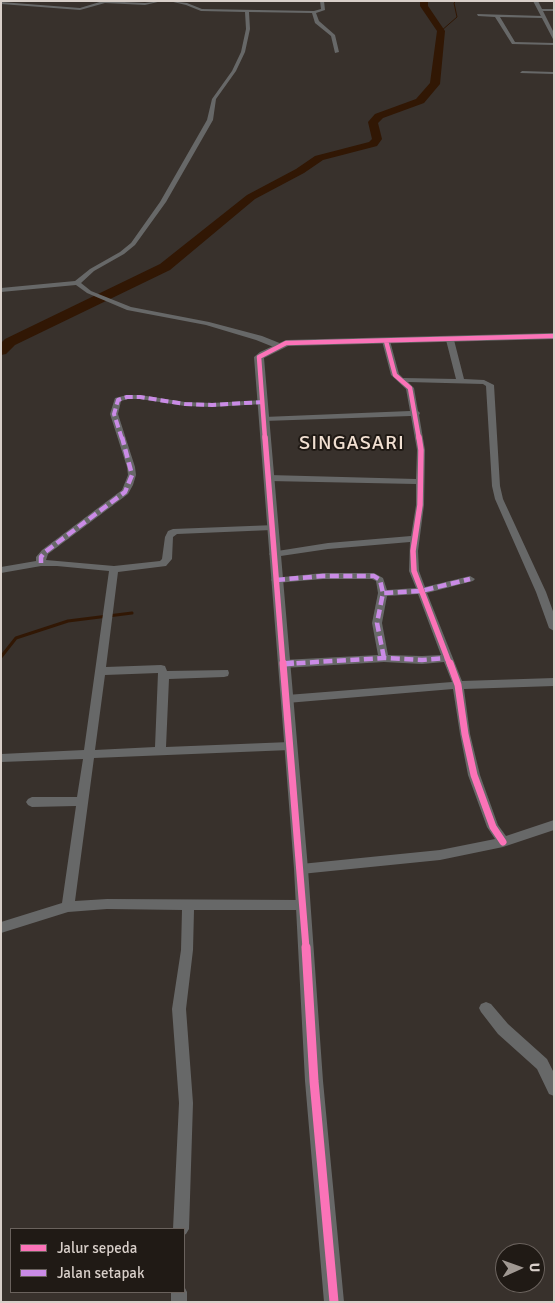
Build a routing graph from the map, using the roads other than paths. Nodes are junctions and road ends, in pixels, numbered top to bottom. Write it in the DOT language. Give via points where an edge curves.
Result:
graph roads {
  1 [pos="160,1"];
  2 [pos="171,1"];
  3 [pos="322,1"];
  4 [pos="534,1"];
  5 [pos="1,3"];
  6 [pos="539,10"];
  7 [pos="554,10"];
  8 [pos="247,11"];
  9 [pos="314,12"];
  10 [pos="478,15"];
  11 [pos="497,16"];
  12 [pos="542,17"];
  13 [pos="554,38"];
  14 [pos="554,44"];
  15 [pos="337,52"];
  16 [pos="522,72"];
  17 [pos="554,73"];
  18 [pos="77,283"];
  19 [pos="1,290"];
  20 [pos="554,336"];
  21 [pos="450,340"];
  22 [pos="386,341"];
  23 [pos="279,346"];
  24 [pos="400,380"];
  25 [pos="461,382"];
  26 [pos="263,402"];
  27 [pos="416,413"];
  28 [pos="264,419"];
  29 [pos="269,478"];
  30 [pos="421,482"];
  31 [pos="272,527"];
  32 [pos="414,539"];
  33 [pos="274,554"];
  34 [pos="41,563"];
  35 [pos="114,569"];
  36 [pos="1,570"];
  37 [pos="276,580"];
  38 [pos="470,580"];
  39 [pos="421,591"];
  40 [pos="383,594"];
  41 [pos="554,628"];
  42 [pos="384,658"];
  43 [pos="447,658"];
  44 [pos="283,664"];
  45 [pos="100,671"];
  46 [pos="224,672"];
  47 [pos="164,675"];
  48 [pos="554,682"];
  49 [pos="458,686"];
  50 [pos="287,698"];
  51 [pos="290,746"];
  52 [pos="160,752"];
  53 [pos="87,754"];
  54 [pos="1,758"];
  55 [pos="81,801"];
  56 [pos="32,802"];
  57 [pos="554,825"];
  58 [pos="503,842"];
  59 [pos="301,869"];
  60 [pos="302,904"];
  61 [pos="188,906"];
  62 [pos="68,907"];
  63 [pos="1,928"];
  64 [pos="486,1008"];
  65 [pos="554,1089"];
  66 [pos="181,1228"];
  67 [pos="334,1302"];
  1 -- 5 [label="street" via="145,4 105,2 80,9"];
  2 -- 8 [label="street" via="201,10"];
  3 -- 9 [label="street" via="323,10"];
  4 -- 6 [label="street"];
  6 -- 7 [label="street"];
  6 -- 12 [label="street"];
  8 -- 9 [label="street"];
  8 -- 18 [label="street" via="244,52 216,96 210,120 163,202 130,247"];
  9 -- 15 [label="street" via="317,22 333,35"];
  10 -- 11 [label="street"];
  11 -- 12 [label="street"];
  11 -- 14 [label="street" via="514,44"];
  12 -- 13 [label="street"];
  16 -- 17 [label="street"];
  18 -- 19 [label="street"];
  18 -- 23 [label="street" via="89,292 146,314 184,318"];
  20 -- 21 [label="street"];
  21 -- 22 [label="street"];
  21 -- 25 [label="street"];
  22 -- 23 [label="street" via="286,343"];
  22 -- 24 [label="street" via="392,368"];
  23 -- 26 [label="street" via="259,358"];
  24 -- 25 [label="street"];
  24 -- 27 [label="street" via="410,388"];
  25 -- 41 [label="street" via="490,385 499,499"];
  26 -- 28 [label="street"];
  26 -- 34 [label="street" via="212,405 140,397 118,400 114,414 132,475 129,485 125,492 45,552"];
  27 -- 28 [label="street"];
  27 -- 30 [label="street"];
  28 -- 29 [label="street"];
  29 -- 30 [label="street"];
  29 -- 31 [label="street"];
  30 -- 32 [label="street"];
  31 -- 33 [label="street"];
  31 -- 35 [label="street" via="176,531 169,537 167,559 163,564"];
  32 -- 33 [label="street"];
  32 -- 39 [label="street" via="414,571"];
  33 -- 37 [label="street"];
  34 -- 35 [label="street"];
  34 -- 36 [label="street"];
  35 -- 45 [label="street"];
  37 -- 40 [label="street" via="374,576 380,580"];
  37 -- 44 [label="street"];
  38 -- 39 [label="street"];
  39 -- 40 [label="street"];
  39 -- 43 [label="street"];
  40 -- 42 [label="street" via="377,623"];
  42 -- 43 [label="street"];
  42 -- 44 [label="street"];
  43 -- 49 [label="street"];
  44 -- 50 [label="street"];
  45 -- 47 [label="street" via="161,669"];
  45 -- 53 [label="street"];
  46 -- 47 [label="street"];
  47 -- 52 [label="street"];
  48 -- 49 [label="street"];
  49 -- 50 [label="street"];
  49 -- 58 [label="street" via="464,734 474,775 493,827"];
  50 -- 51 [label="street"];
  51 -- 52 [label="street"];
  51 -- 59 [label="street"];
  52 -- 53 [label="street"];
  53 -- 54 [label="street"];
  53 -- 55 [label="street"];
  55 -- 56 [label="street"];
  55 -- 62 [label="street"];
  57 -- 58 [label="street"];
  58 -- 59 [label="street" via="440,855"];
  59 -- 60 [label="street"];
  60 -- 61 [label="street"];
  60 -- 67 [label="street"];
  61 -- 62 [label="street" via="106,904"];
  61 -- 66 [label="street" via="178,1009 186,1103"];
  62 -- 63 [label="street"];
  64 -- 65 [label="street" via="503,1029 542,1064"];
}
